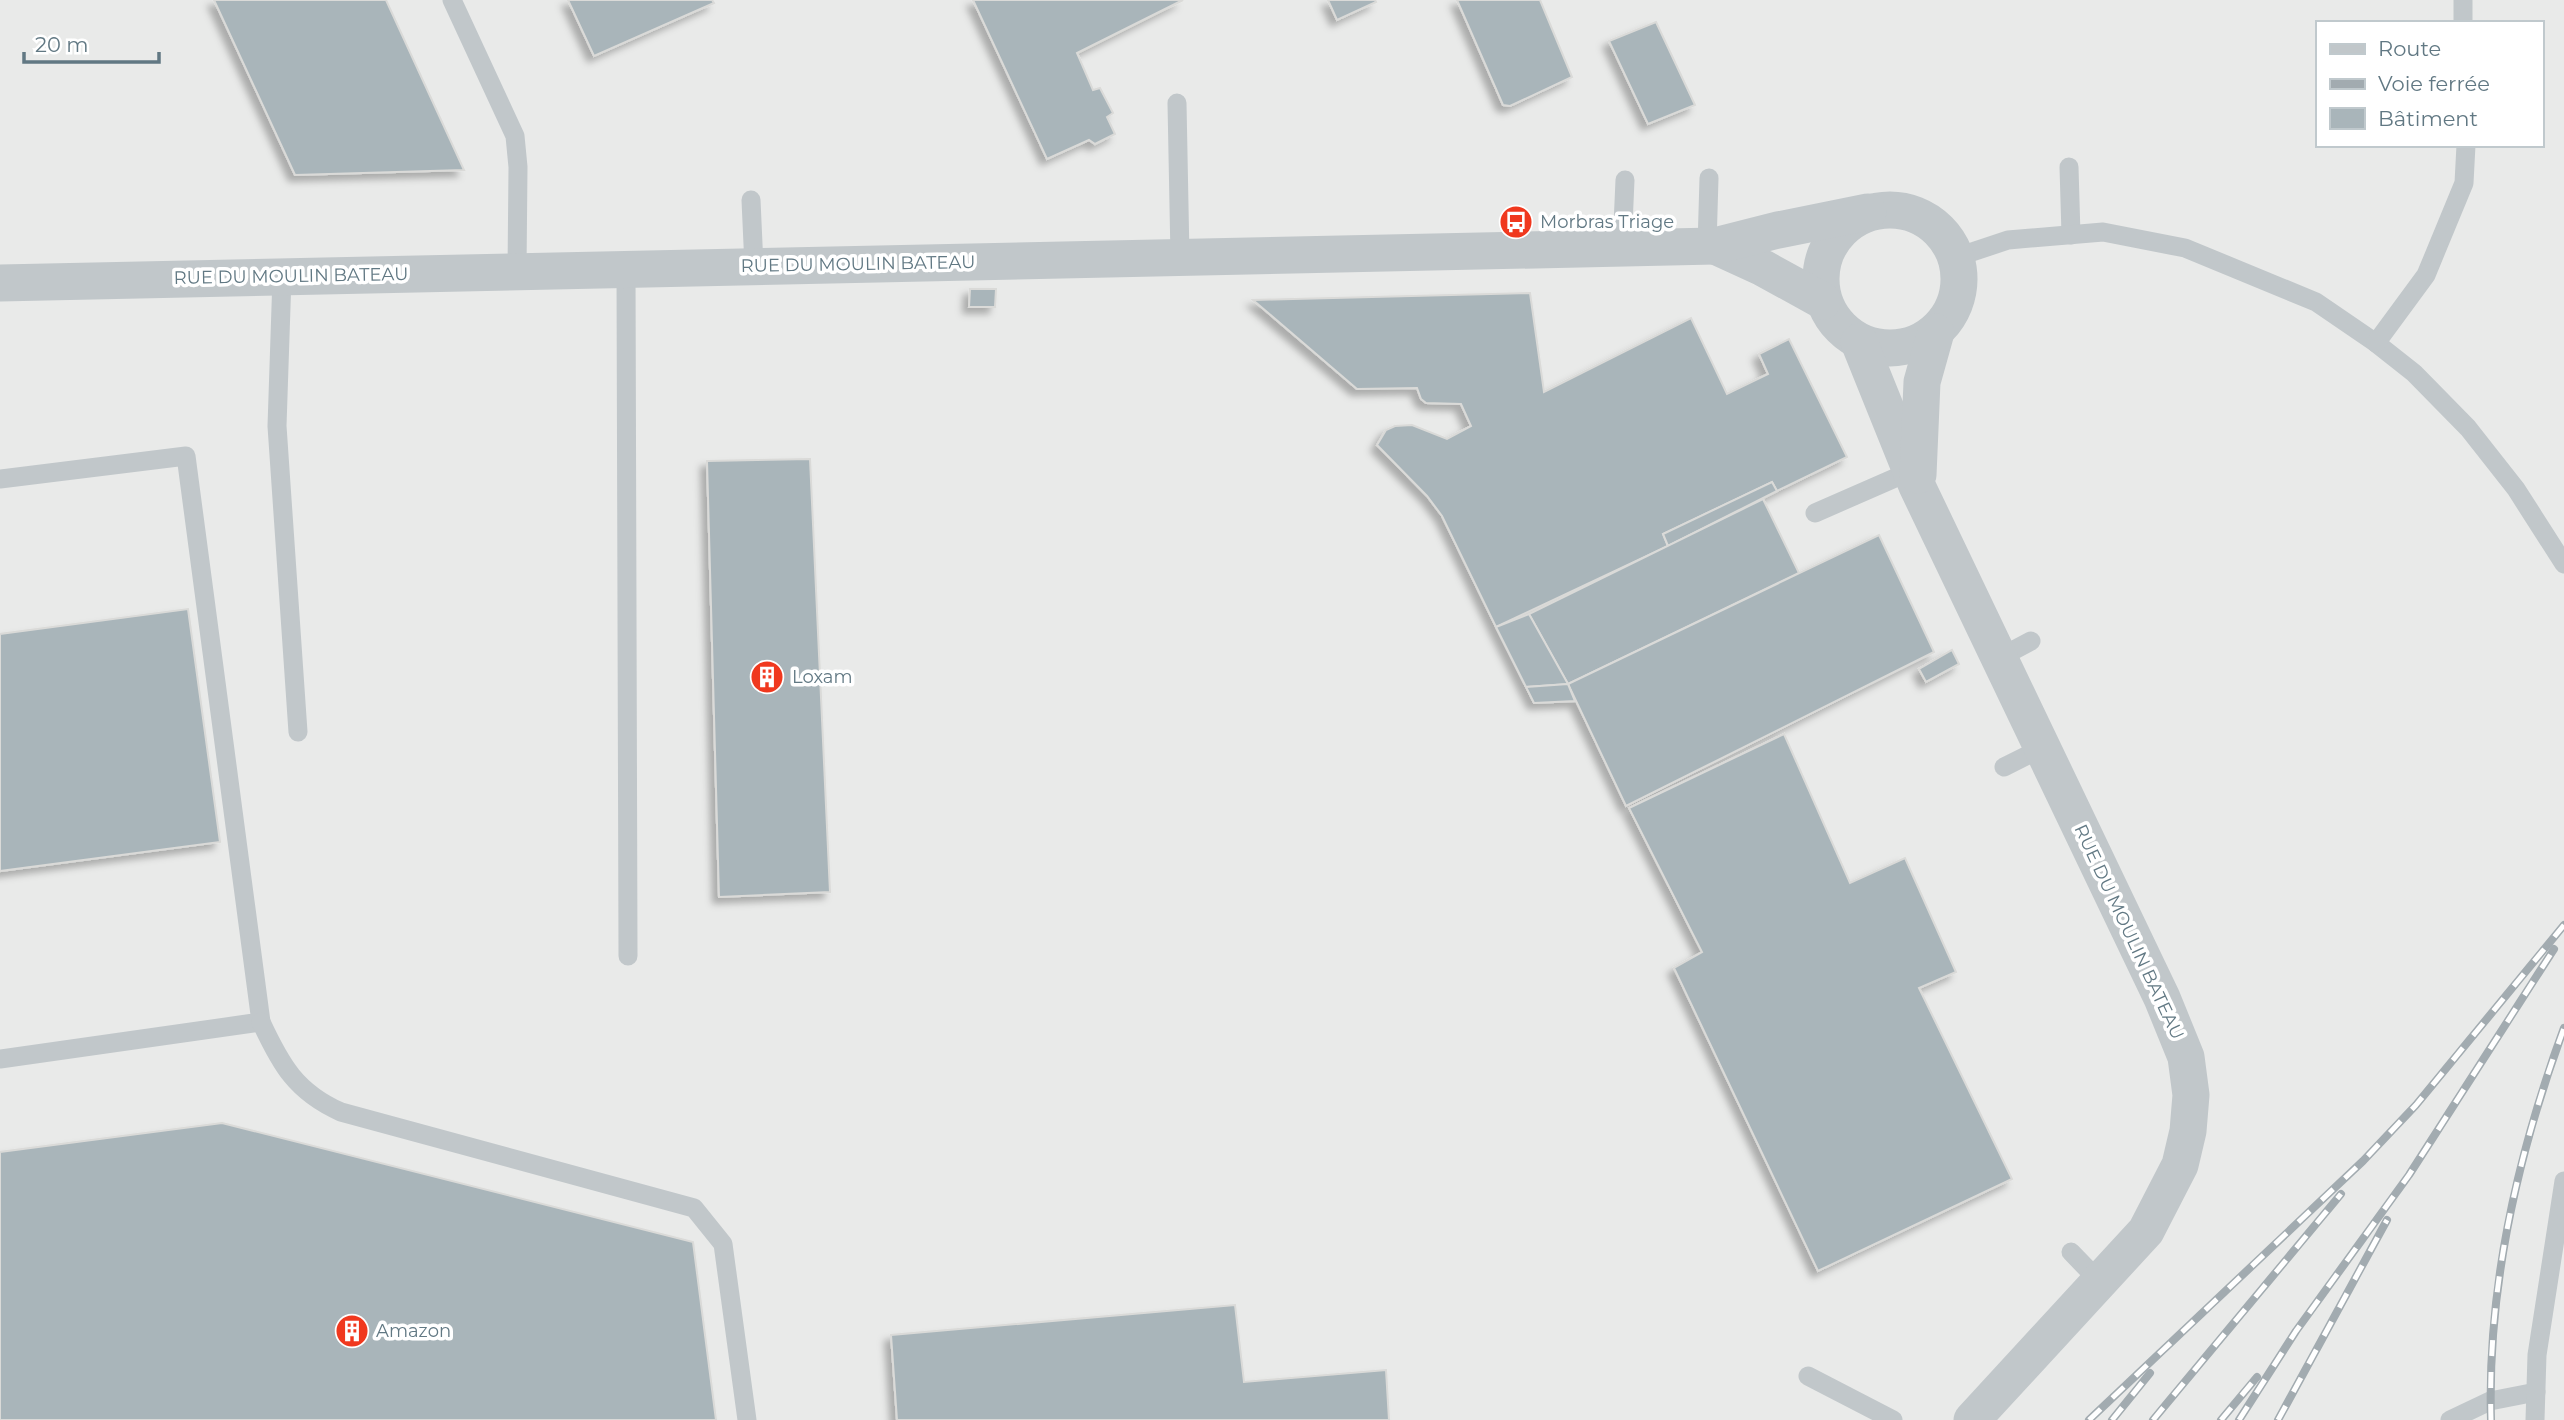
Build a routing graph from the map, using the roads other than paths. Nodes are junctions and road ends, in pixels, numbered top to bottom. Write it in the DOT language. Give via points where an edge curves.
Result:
graph roads {
  1 [pos="452,0"];
  2 [pos="2463,0"];
  3 [pos="2463,21"];
  4 [pos="1177,103"];
  5 [pos="2466,147"];
  6 [pos="2069,167"];
  7 [pos="1709,178"];
  8 [pos="1625,180"];
  9 [pos="751,200"];
  10 [pos="1868,212"];
  11 [pos="2071,235"];
  12 [pos="1711,246"];
  13 [pos="1622,248"];
  14 [pos="1180,257"];
  15 [pos="1957,257"];
  16 [pos="754,266"];
  17 [pos="625,269"];
  18 [pos="517,271"];
  19 [pos="282,276"];
  20 [pos="0,283"];
  21 [pos="1823,301"];
  22 [pos="1936,332"];
  23 [pos="1859,342"];
  24 [pos="2376,343"];
  25 [pos="0,479"];
  26 [pos="1914,479"];
  27 [pos="1815,513"];
  28 [pos="2564,564"];
  29 [pos="2031,641"];
  30 [pos="1999,658"];
  31 [pos="298,732"];
  32 [pos="2042,748"];
  33 [pos="2004,767"];
  34 [pos="628,956"];
  35 [pos="261,1022"];
  36 [pos="0,1059"];
  37 [pos="2564,1181"];
  38 [pos="2071,1252"];
  39 [pos="2099,1281"];
  40 [pos="1808,1376"];
  41 [pos="2536,1392"];
  42 [pos="747,1420"];
  43 [pos="1894,1420"];
  44 [pos="1972,1420"];
  45 [pos="2449,1420"];
  46 [pos="2535,1420"];
  1 -- 18 [label="lane" via="515,136"];
  2 -- 3 [label="lane"];
  4 -- 14 [label="lane"];
  5 -- 24 [label="lane" via="2464,183 2426,275"];
  6 -- 11 [label="lane"];
  7 -- 12 [label="lane"];
  8 -- 13 [label="lane"];
  9 -- 16 [label="lane"];
  10 -- 12 [label="street, RUE DU MOULIN BATEAU"];
  10 -- 15 [label="street" via="1895,209 1922,216 1943,233"];
  10 -- 21 [label="street" via="1844,226 1827,247 1820,274"];
  11 -- 15 [label="lane" via="2008,240"];
  11 -- 24 [label="lane" via="2104,232 2185,248 2316,302"];
  12 -- 13 [label="street, RUE DU MOULIN BATEAU"];
  12 -- 21 [label="street, RUE DU MOULIN BATEAU"];
  13 -- 14 [label="street, RUE DU MOULIN BATEAU"];
  14 -- 16 [label="street, RUE DU MOULIN BATEAU"];
  15 -- 22 [label="street" via="1960,284 1953,311"];
  16 -- 17 [label="street, RUE DU MOULIN BATEAU"];
  17 -- 18 [label="street, RUE DU MOULIN BATEAU"];
  17 -- 34 [label="lane"];
  18 -- 19 [label="street, RUE DU MOULIN BATEAU"];
  19 -- 20 [label="street, RUE DU MOULIN BATEAU"];
  19 -- 31 [label="lane" via="277,426"];
  21 -- 23 [label="street" via="1837,325"];
  22 -- 23 [label="street" via="1912,345 1885,349"];
  22 -- 26 [label="street, RUE DU MOULIN BATEAU" via="1922,382"];
  23 -- 26 [label="street, RUE DU MOULIN BATEAU"];
  24 -- 28 [label="lane" via="2414,373 2468,428 2516,489"];
  25 -- 35 [label="lane" via="186,456"];
  26 -- 27 [label="lane"];
  26 -- 30 [label="street, RUE DU MOULIN BATEAU"];
  29 -- 30 [label="lane"];
  30 -- 32 [label="street, RUE DU MOULIN BATEAU"];
  32 -- 33 [label="lane"];
  32 -- 39 [label="street, RUE DU MOULIN BATEAU" via="2186,1057 2190,1096 2180,1165 2146,1231"];
  35 -- 36 [label="lane"];
  35 -- 42 [label="lane" via="292,1078 306,1093 341,1112 694,1208 723,1244"];
  37 -- 41 [label="lane" via="2537,1355"];
  38 -- 39 [label="lane"];
  39 -- 44 [label="street, RUE DU MOULIN BATEAU"];
  40 -- 43 [label="lane"];
  41 -- 45 [label="lane" via="2490,1401"];
  41 -- 46 [label="lane"];
}
